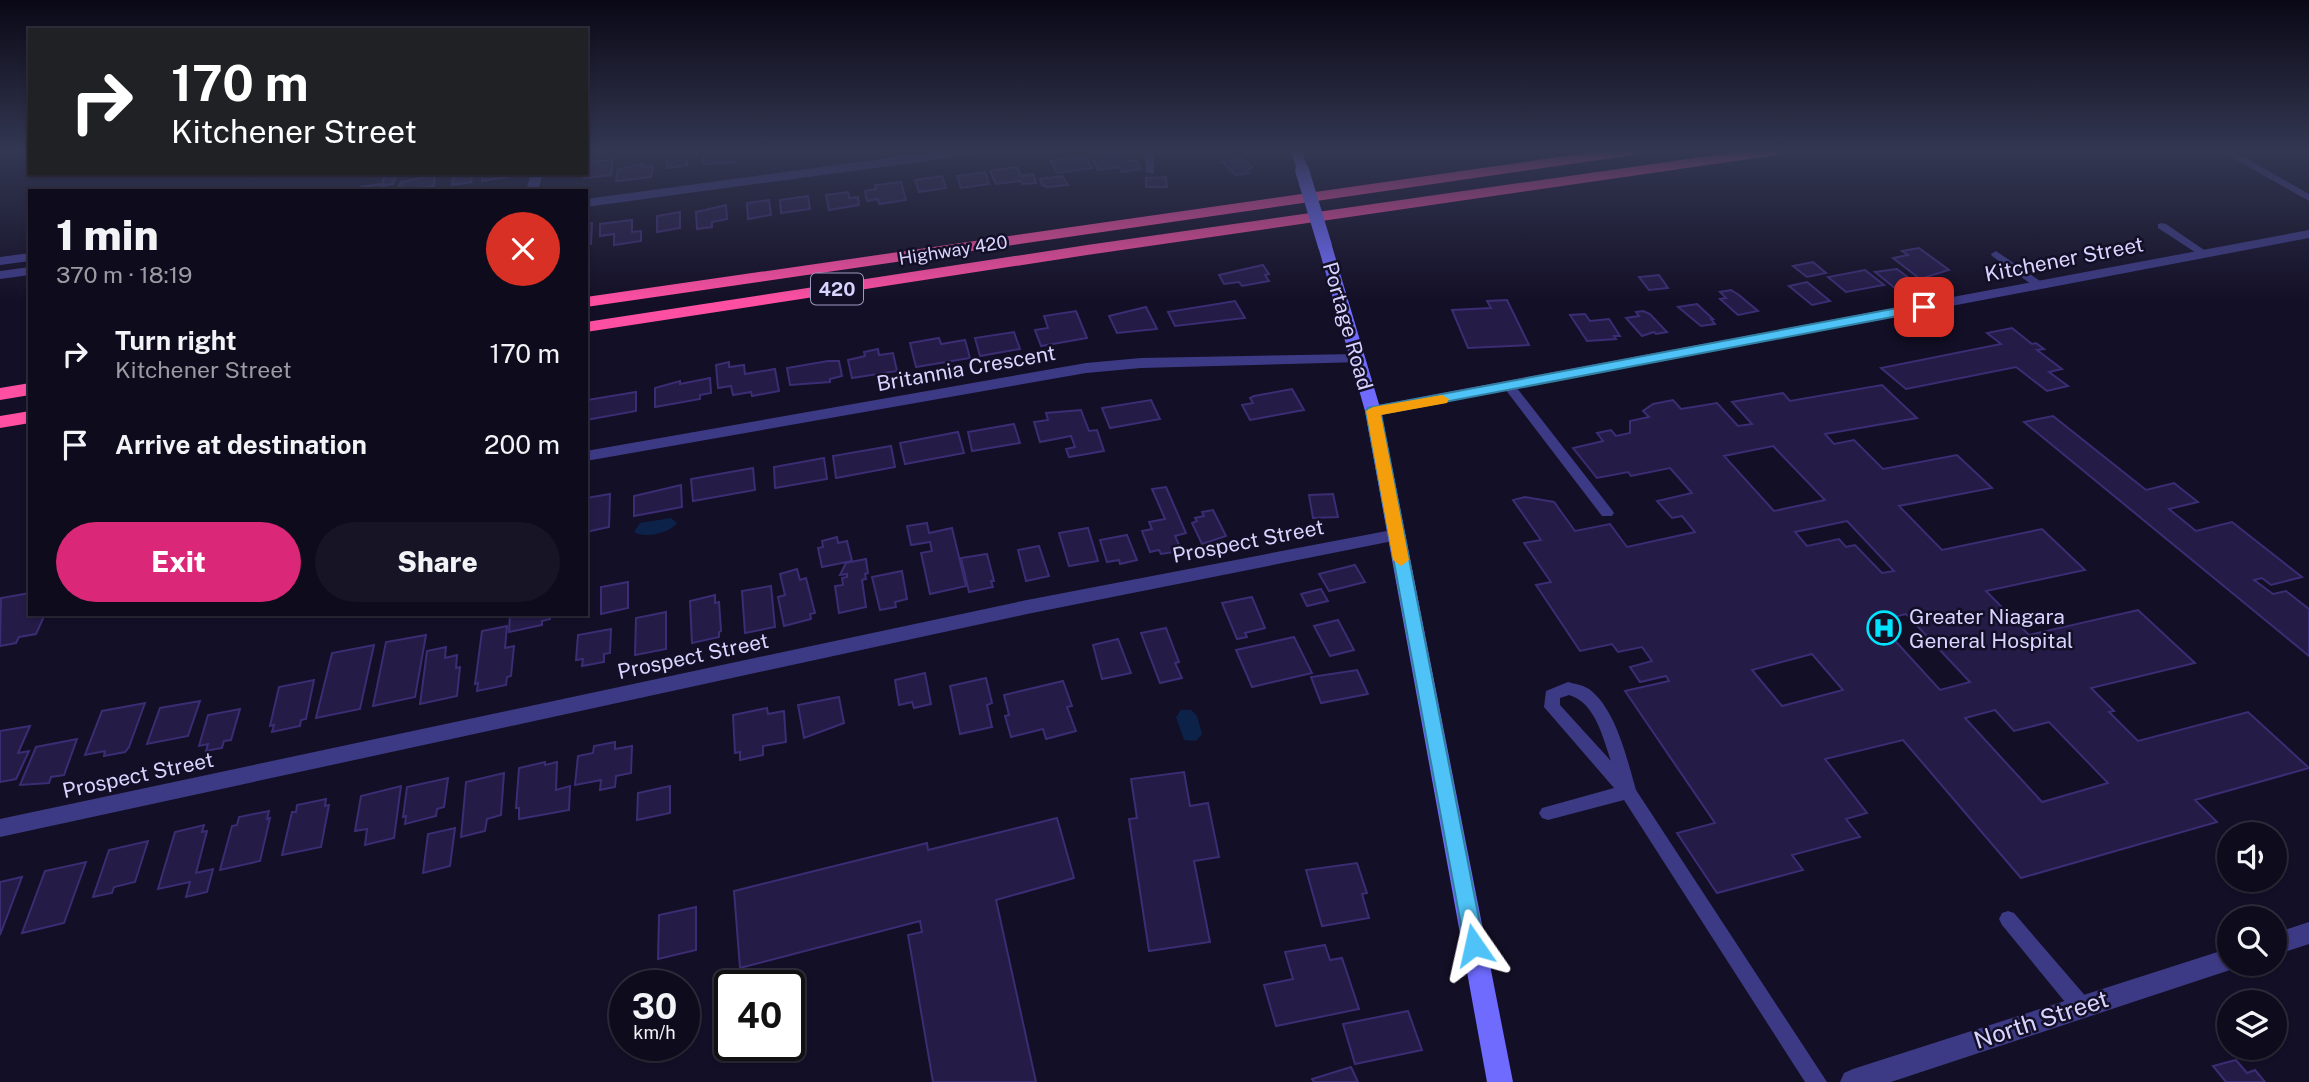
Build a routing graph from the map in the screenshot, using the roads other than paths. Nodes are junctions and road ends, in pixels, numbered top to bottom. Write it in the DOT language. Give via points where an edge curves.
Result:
graph roads {
  1 [pos="1290,200"];
  2 [pos="1311,200"];
  3 [pos="1432,200"];
  4 [pos="2162,226"];
  5 [pos="2309,234"];
  6 [pos="1992,254"];
  7 [pos="2206,254"];
  8 [pos="28,257"];
  9 [pos="0,261"];
  10 [pos="28,271"];
  11 [pos="0,275"];
  12 [pos="2033,287"];
  13 [pos="588,302"];
  14 [pos="588,327"];
  15 [pos="1357,359"];
  16 [pos="1509,386"];
  17 [pos="28,389"];
  18 [pos="0,394"];
  19 [pos="1373,411"];
  20 [pos="28,418"];
  21 [pos="0,422"];
  22 [pos="588,456"];
  23 [pos="1607,513"];
  24 [pos="1396,536"];
  25 [pos="1628,792"];
  26 [pos="1548,813"];
  27 [pos="0,828"];
  28 [pos="2008,919"];
  29 [pos="2309,933"];
  30 [pos="2287,940"];
  31 [pos="2217,963"];
  32 [pos="2081,1006"];
  33 [pos="1500,1082"];
  34 [pos="1817,1082"];
  35 [pos="1853,1082"];
  1 -- 13 [label="highway, Highway 420 / 420"];
  2 -- 15 [label="street, Portage Road, bridge"];
  3 -- 14 [label="highway, Highway 420 / 420"];
  4 -- 7 [label="lane"];
  5 -- 7 [label="street, Kitchener Street"];
  6 -- 12 [label="lane"];
  7 -- 12 [label="street, Kitchener Street"];
  8 -- 9 [label="street"];
  10 -- 11 [label="street"];
  12 -- 16 [label="street, Kitchener Street"];
  15 -- 19 [label="street, Portage Road"];
  15 -- 22 [label="street, Britannia Crescent" via="1086,368"];
  16 -- 19 [label="street, Kitchener Street"];
  16 -- 23 [label="lane"];
  17 -- 18 [label="highway"];
  19 -- 24 [label="street, Portage Road"];
  20 -- 21 [label="highway"];
  24 -- 27 [label="street, Prospect Street" via="1027,607"];
  24 -- 33 [label="street, Portage Road"];
  25 -- 25 [label="lane" via="1597,704 1577,691 1557,691 1552,695 1552,707"];
  25 -- 26 [label="lane"];
  25 -- 34 [label="lane"];
  28 -- 32 [label="lane"];
  29 -- 30 [label="street"];
  31 -- 32 [label="street, North Street"];
  32 -- 35 [label="street, North Street"];
}
